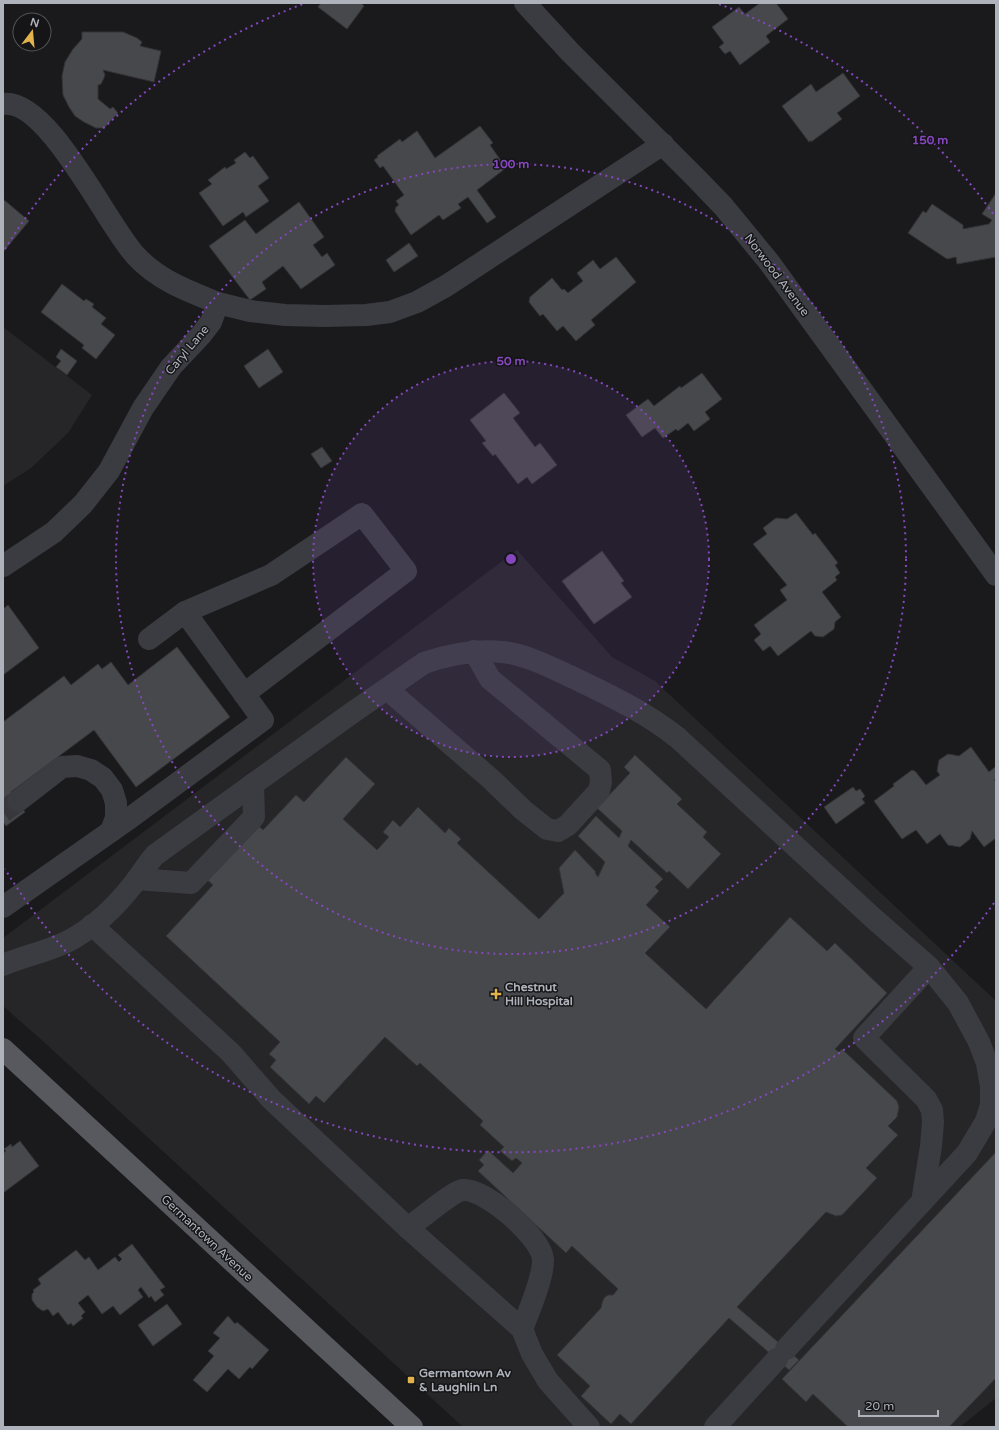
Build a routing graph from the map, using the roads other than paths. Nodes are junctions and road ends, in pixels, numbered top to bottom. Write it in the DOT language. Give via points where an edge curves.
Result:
graph roads {
  1 [pos="525,3"];
  2 [pos="3,104"];
  3 [pos="662,144"];
  4 [pos="218,303"];
  5 [pos="3,566"];
  6 [pos="996,575"];
  7 [pos="185,612"];
  8 [pos="149,639"];
  9 [pos="474,651"];
  10 [pos="387,689"];
  11 [pos="244,694"];
  12 [pos="253,784"];
  13 [pos="18,801"];
  14 [pos="110,831"];
  15 [pos="137,879"];
  16 [pos="3,907"];
  17 [pos="92,925"];
  18 [pos="3,965"];
  19 [pos="929,966"];
  20 [pos="3,1049"];
  21 [pos="922,1202"];
  22 [pos="408,1228"];
  23 [pos="522,1329"];
  24 [pos="412,1427"];
  25 [pos="589,1427"];
  26 [pos="715,1427"];
  1 -- 3 [label="street, Norwood Avenue"];
  2 -- 4 [label="street" via="15,105 27,111 43,126 68,155 125,243 153,273"];
  3 -- 4 [label="street" via="446,286 417,302 390,312 332,316 285,315 250,312"];
  3 -- 6 [label="street, Norwood Avenue" via="723,206 769,262"];
  4 -- 5 [label="street, Caryl Lane" via="211,322 171,367 143,408 109,471 83,504 54,532"];
  7 -- 8 [label="street"];
  7 -- 11 [label="street"];
  7 -- 11 [label="street" via="271,575 362,514 406,571"];
  9 -- 10 [label="street" via="424,663"];
  9 -- 10 [label="street" via="490,679 600,770 602,782 599,791 568,825 558,832 547,829 523,810"];
  9 -- 19 [label="street" via="503,652 526,658 615,698 659,723"];
  10 -- 12 [label="street"];
  11 -- 14 [label="street" via="263,720"];
  12 -- 15 [label="street" via="155,855"];
  12 -- 15 [label="street" via="254,817 191,883"];
  13 -- 14 [label="street" via="62,767 77,766 91,770 103,778 112,790 116,803 116,818"];
  14 -- 16 [label="street"];
  15 -- 17 [label="street" via="116,904"];
  17 -- 18 [label="street" via="57,946"];
  17 -- 22 [label="street" via="231,1053 271,1099"];
  19 -- 21 [label="street" via="958,1003 979,1042 987,1063 991,1105 986,1121 967,1153"];
  19 -- 21 [label="street" via="864,1038 926,1099 932,1110 931,1146"];
  20 -- 24 [label="main road, Germantown Avenue"];
  21 -- 26 [label="street"];
  22 -- 23 [label="street"];
  22 -- 23 [label="street" via="462,1190 474,1191 490,1199 524,1228 536,1243 543,1258 542,1274"];
  23 -- 25 [label="street" via="532,1354 548,1381"];
}
